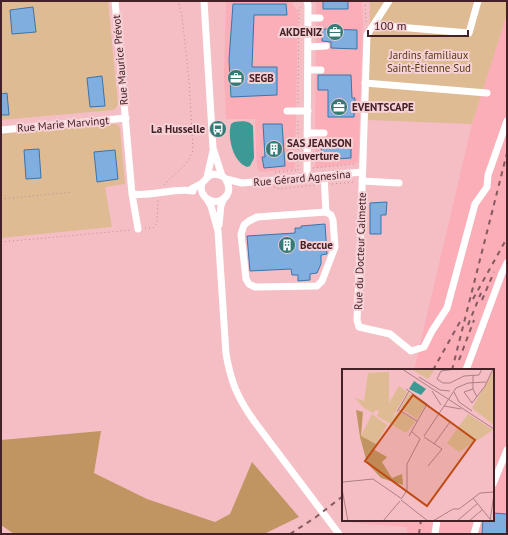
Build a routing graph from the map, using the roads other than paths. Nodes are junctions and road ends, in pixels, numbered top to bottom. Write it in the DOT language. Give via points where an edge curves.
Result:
graph roads {
  1 [pos="115,1"];
  2 [pos="204,1"];
  3 [pos="389,1"];
  4 [pos="478,1"];
  5 [pos="304,3"];
  6 [pos="308,18"];
  7 [pos="320,18"];
  8 [pos="374,24"];
  9 [pos="326,46"];
  10 [pos="308,47"];
  11 [pos="308,70"];
  12 [pos="321,70"];
  13 [pos="365,83"];
  14 [pos="487,93"];
  15 [pos="287,111"];
  16 [pos="308,111"];
  17 [pos="126,118"];
  18 [pos="507,121"];
  19 [pos="1,130"];
  20 [pos="308,133"];
  21 [pos="324,133"];
  22 [pos="213,148"];
  23 [pos="362,172"];
  24 [pos="324,176"];
  25 [pos="224,177"];
  26 [pos="307,177"];
  27 [pos="205,180"];
  28 [pos="362,181"];
  29 [pos="242,183"];
  30 [pos="399,183"];
  31 [pos="190,190"];
  32 [pos="132,194"];
  33 [pos="205,196"];
  34 [pos="226,196"];
  35 [pos="326,212"];
  36 [pos="138,229"];
  37 [pos="218,231"];
  38 [pos="507,263"];
  39 [pos="466,369"];
  40 [pos="507,450"];
  41 [pos="494,482"];
  42 [pos="438,521"];
  43 [pos="478,521"];
  44 [pos="339,534"];
  45 [pos="435,534"];
  46 [pos="474,534"];
  1 -- 17 [label="street, Rue Maurice Prévot"];
  2 -- 22 [label="street"];
  3 -- 8 [label="street, Rue du Docteur Calmette"];
  4 -- 8 [label="street" via="469,33"];
  5 -- 6 [label="street"];
  6 -- 7 [label="street"];
  6 -- 10 [label="street"];
  8 -- 13 [label="street, Rue du Docteur Calmette" via="366,35"];
  9 -- 10 [label="street"];
  10 -- 11 [label="street"];
  11 -- 12 [label="street"];
  11 -- 16 [label="street"];
  13 -- 14 [label="street"];
  13 -- 23 [label="street, Rue du Docteur Calmette"];
  15 -- 16 [label="street"];
  16 -- 20 [label="street"];
  17 -- 19 [label="street, Rue Marie Marvingt"];
  17 -- 32 [label="street, Rue Maurice Prévot"];
  18 -- 28 [label="street, Rue du Docteur Calmette" via="488,175 487,187 475,204 447,308 424,347 411,351 390,334 359,327 357,320"];
  20 -- 21 [label="street"];
  20 -- 26 [label="street"];
  22 -- 25 [label="street"];
  22 -- 27 [label="street"];
  23 -- 24 [label="street, Rue Gérard Agnesina"];
  23 -- 28 [label="street, Rue du Docteur Calmette"];
  24 -- 26 [label="street, Rue Gérard Agnesina"];
  24 -- 35 [label="street"];
  25 -- 27 [label="street" via="215,174"];
  25 -- 29 [label="street, Rue Gérard Agnesina"];
  25 -- 34 [label="street" via="229,185"];
  26 -- 29 [label="street, Rue Gérard Agnesina"];
  27 -- 31 [label="street"];
  27 -- 33 [label="street" via="201,187"];
  28 -- 30 [label="street, Rue du Docteur Calmette"];
  29 -- 34 [label="street, Rue Gérard Agnesina"];
  31 -- 32 [label="street"];
  31 -- 33 [label="street"];
  32 -- 36 [label="street, Rue Maurice Prévot"];
  33 -- 34 [label="street" via="216,202"];
  33 -- 37 [label="street" via="212,206"];
  34 -- 37 [label="street" via="221,205"];
  35 -- 35 [label="street" via="257,217 244,225 241,234 246,279 249,284 255,287 317,286 322,281 335,246 333,220"];
  37 -- 44 [label="street" via="226,354 234,388 254,421"];
  38 -- 39 [label="street"];
  40 -- 41 [label="street"];
  42 -- 45 [label="street"];
  43 -- 46 [label="street"];
}
